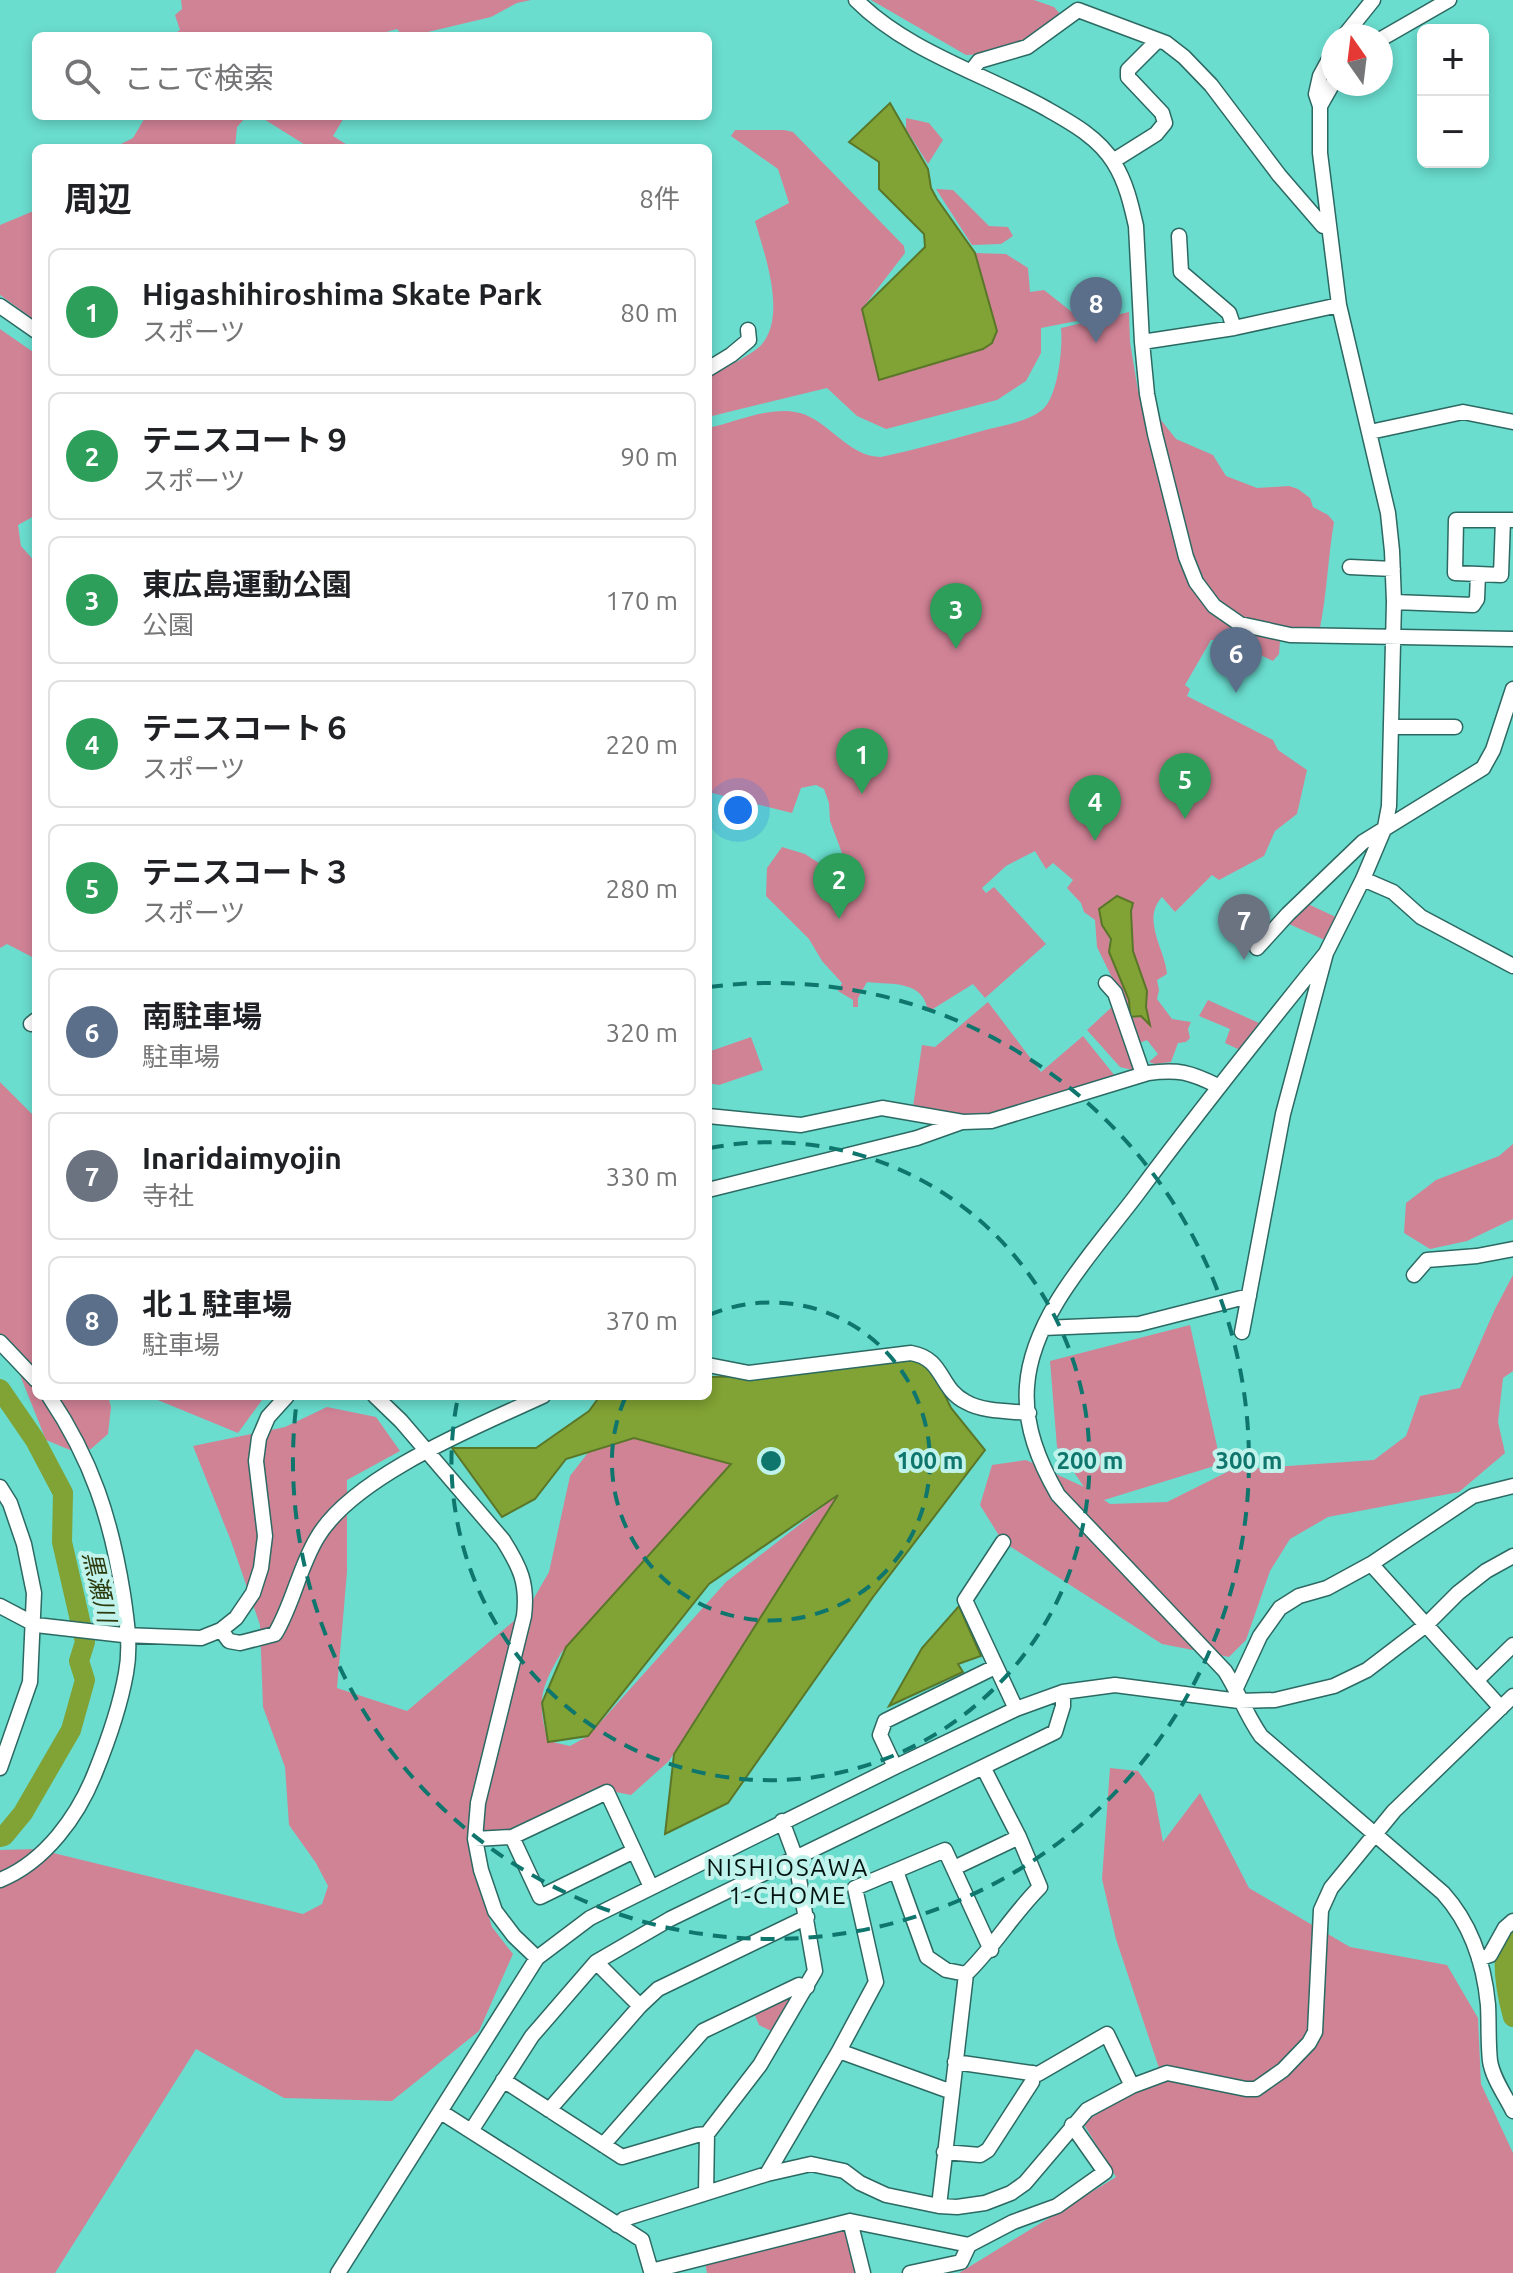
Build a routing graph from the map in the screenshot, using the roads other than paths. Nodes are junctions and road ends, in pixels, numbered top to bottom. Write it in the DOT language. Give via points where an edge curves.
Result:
graph roads {
  1 [pos="856,0"];
  2 [pos="1373,0"];
  3 [pos="1449,0"];
  4 [pos="1354,24"];
  5 [pos="1393,32"];
  6 [pos="1157,41"];
  7 [pos="972,70"];
  8 [pos="1321,74"];
  9 [pos="1326,96"];
  10 [pos="1320,106"];
  11 [pos="1113,161"];
  12 [pos="1329,225"];
  13 [pos="1179,236"];
  14 [pos="1339,305"];
  15 [pos="0,306"];
  16 [pos="32,328"];
  17 [pos="1234,328"];
  18 [pos="748,330"];
  19 [pos="1142,342"];
  20 [pos="712,367"];
  21 [pos="1513,422"];
  22 [pos="1370,432"];
  23 [pos="1508,520"];
  24 [pos="1350,567"];
  25 [pos="1393,569"];
  26 [pos="1478,574"];
  27 [pos="1394,602"];
  28 [pos="1392,636"];
  29 [pos="1513,639"];
  30 [pos="1513,689"];
  31 [pos="1391,727"];
  32 [pos="1455,727"];
  33 [pos="1385,827"];
  34 [pos="1363,879"];
  35 [pos="1257,948"];
  36 [pos="1326,953"];
  37 [pos="1513,966"];
  38 [pos="1106,983"];
  39 [pos="1143,1074"];
  40 [pos="1218,1086"];
  41 [pos="712,1116"];
  42 [pos="963,1122"];
  43 [pos="712,1189"];
  44 [pos="1513,1249"];
  45 [pos="1414,1275"];
  46 [pos="1249,1296"];
  47 [pos="1043,1328"];
  48 [pos="1242,1332"];
  49 [pos="0,1342"];
  50 [pos="712,1366"];
  51 [pos="32,1376"];
  52 [pos="52,1400"];
  53 [pos="283,1400"];
  54 [pos="379,1400"];
  55 [pos="535,1400"];
  56 [pos="1029,1413"];
  57 [pos="428,1451"];
  58 [pos="1513,1486"];
  59 [pos="0,1487"];
  60 [pos="1003,1542"];
  61 [pos="1513,1556"];
  62 [pos="1371,1564"];
  63 [pos="0,1606"];
  64 [pos="34,1625"];
  65 [pos="1426,1625"];
  66 [pos="221,1630"];
  67 [pos="126,1635"];
  68 [pos="1513,1645"];
  69 [pos="995,1667"];
  70 [pos="1477,1680"];
  71 [pos="1063,1692"];
  72 [pos="1238,1694"];
  73 [pos="1513,1696"];
  74 [pos="1501,1708"];
  75 [pos="1016,1709"];
  76 [pos="895,1767"];
  77 [pos="983,1767"];
  78 [pos="0,1768"];
  79 [pos="782,1821"];
  80 [pos="1376,1836"];
  81 [pos="512,1837"];
  82 [pos="1019,1837"];
  83 [pos="475,1839"];
  84 [pos="634,1851"];
  85 [pos="795,1856"];
  86 [pos="954,1868"];
  87 [pos="896,1871"];
  88 [pos="0,1880"];
  89 [pos="651,1887"];
  90 [pos="807,1917"];
  91 [pos="1513,1921"];
  92 [pos="991,1950"];
  93 [pos="537,1958"];
  94 [pos="1479,1959"];
  95 [pos="596,1962"];
  96 [pos="966,1974"];
  97 [pos="807,1987"];
  98 [pos="640,2006"];
  99 [pos="839,2051"];
  100 [pos="955,2062"];
  101 [pos="1033,2073"];
  102 [pos="503,2080"];
  103 [pos="1132,2086"];
  104 [pos="952,2092"];
  105 [pos="549,2110"];
  106 [pos="1513,2111"];
  107 [pos="441,2112"];
  108 [pos="1072,2125"];
  109 [pos="471,2131"];
  110 [pos="707,2134"];
  111 [pos="603,2145"];
  112 [pos="944,2152"];
  113 [pos="767,2174"];
  114 [pos="706,2193"];
  115 [pos="939,2206"];
  116 [pos="850,2221"];
  117 [pos="617,2225"];
  118 [pos="969,2245"];
  119 [pos="651,2272"];
  120 [pos="338,2273"];
  121 [pos="863,2273"];
  122 [pos="910,2273"];
  1 -- 7 [label="street" via="909,40"];
  2 -- 4 [label="street"];
  3 -- 5 [label="street"];
  6 -- 7 [label="street" via="1078,10 1027,47 979,61"];
  6 -- 11 [label="street" via="1128,70 1128,77 1165,123"];
  6 -- 12 [label="street" via="1184,57 1211,85 1279,175 1323,226"];
  7 -- 11 [label="street" via="1074,124"];
  8 -- 10 [label="street" via="1316,94"];
  9 -- 10 [label="street"];
  10 -- 12 [label="street"];
  11 -- 19 [label="street" via="1136,226"];
  12 -- 14 [label="street"];
  13 -- 17 [label="street" via="1181,272 1229,313"];
  14 -- 17 [label="street"];
  14 -- 22 [label="street"];
  15 -- 16 [label="street"];
  17 -- 19 [label="street"];
  18 -- 20 [label="street" via="749,340"];
  19 -- 28 [label="street" via="1147,394 1177,526 1190,571 1214,606 1240,624 1276,633"];
  21 -- 22 [label="street" via="1463,412"];
  22 -- 25 [label="street" via="1388,513"];
  23 -- 26 [label="street" via="1501,575"];
  23 -- 26 [label="street" via="1456,520 1455,573"];
  24 -- 25 [label="street"];
  25 -- 27 [label="street"];
  26 -- 27 [label="street" via="1473,605"];
  27 -- 28 [label="street"];
  28 -- 29 [label="street"];
  28 -- 31 [label="street"];
  30 -- 33 [label="street" via="1483,768"];
  31 -- 32 [label="street"];
  31 -- 33 [label="street"];
  33 -- 34 [label="street"];
  33 -- 35 [label="street" via="1363,842"];
  34 -- 36 [label="street"];
  34 -- 37 [label="street"];
  36 -- 40 [label="street"];
  36 -- 46 [label="street" via="1283,1114"];
  38 -- 39 [label="street" via="1115,993"];
  39 -- 40 [label="street" via="1173,1070"];
  39 -- 42 [label="street" via="991,1121"];
  40 -- 47 [label="street" via="1055,1304"];
  41 -- 42 [label="street" via="801,1125 882,1108"];
  42 -- 43 [label="street"];
  44 -- 45 [label="street" via="1427,1260"];
  46 -- 47 [label="street" via="1139,1324"];
  46 -- 48 [label="street"];
  47 -- 56 [label="street" via="1027,1386"];
  49 -- 51 [label="street"];
  50 -- 56 [label="street" via="749,1373 911,1353 926,1356 966,1403"];
  52 -- 67 [label="street" via="73,1431 98,1486 115,1542"];
  53 -- 66 [label="street" via="259,1438 256,1461 265,1536 261,1568 253,1593"];
  54 -- 57 [label="street"];
  55 -- 57 [label="street"];
  56 -- 72 [label="street" via="1040,1463 1058,1495 1225,1671"];
  57 -- 66 [label="street" via="340,1509 317,1538 275,1634 240,1643 229,1641"];
  57 -- 83 [label="street" via="503,1540 517,1561 526,1596 478,1803"];
  58 -- 62 [label="street" via="1473,1496"];
  59 -- 64 [label="street" via="24,1544"];
  60 -- 69 [label="street" via="965,1600"];
  61 -- 65 [label="street" via="1458,1593"];
  62 -- 65 [label="street"];
  62 -- 72 [label="street" via="1280,1608 1260,1636"];
  63 -- 64 [label="street"];
  64 -- 67 [label="street"];
  64 -- 78 [label="street" via="30,1682"];
  65 -- 70 [label="street"];
  65 -- 72 [label="street" via="1367,1670 1334,1686 1275,1700"];
  66 -- 67 [label="street" via="201,1638"];
  67 -- 88 [label="street" via="127,1672 89,1786 57,1837 32,1861"];
  68 -- 70 [label="street"];
  69 -- 75 [label="street"];
  69 -- 76 [label="street" via="885,1721 880,1735"];
  70 -- 74 [label="street"];
  71 -- 72 [label="street" via="1115,1685"];
  71 -- 75 [label="street"];
  71 -- 77 [label="street" via="1055,1732"];
  72 -- 80 [label="street" via="1261,1736"];
  73 -- 74 [label="street"];
  74 -- 80 [label="street" via="1394,1811"];
  75 -- 76 [label="street"];
  76 -- 79 [label="street"];
  77 -- 82 [label="street"];
  77 -- 85 [label="street"];
  79 -- 85 [label="street"];
  79 -- 89 [label="street"];
  80 -- 94 [label="street" via="1461,1913"];
  80 -- 103 [label="street" via="1328,1892 1321,1910 1315,2032 1283,2070 1256,2089 1167,2073"];
  81 -- 83 [label="street"];
  81 -- 84 [label="street" via="607,1792"];
  81 -- 84 [label="street" via="540,1897"];
  82 -- 86 [label="street"];
  82 -- 92 [label="street" via="1040,1887"];
  83 -- 93 [label="street" via="495,1911"];
  84 -- 89 [label="street"];
  85 -- 90 [label="street"];
  85 -- 95 [label="street"];
  86 -- 87 [label="street" via="945,1850"];
  86 -- 92 [label="street"];
  87 -- 96 [label="street" via="927,1957 946,1970"];
  87 -- 99 [label="street" via="855,1888 876,1982"];
  89 -- 93 [label="street" via="590,1918"];
  90 -- 97 [label="street" via="815,1971"];
  90 -- 98 [label="street" via="658,1989"];
  91 -- 94 [label="street" via="1490,1955"];
  92 -- 96 [label="street"];
  93 -- 107 [label="street"];
  94 -- 106 [label="street" via="1490,2063"];
  95 -- 98 [label="street"];
  95 -- 102 [label="street" via="532,2036"];
  96 -- 100 [label="street"];
  97 -- 110 [label="street" via="760,2065"];
  97 -- 111 [label="street" via="799,1985 703,2031"];
  98 -- 105 [label="street"];
  99 -- 104 [label="street"];
  99 -- 113 [label="street"];
  100 -- 101 [label="street"];
  100 -- 104 [label="street"];
  101 -- 103 [label="street" via="1107,2034"];
  101 -- 112 [label="street" via="988,2150 980,2155"];
  102 -- 105 [label="street"];
  102 -- 109 [label="street"];
  103 -- 108 [label="street" via="1087,2110"];
  104 -- 112 [label="street"];
  105 -- 111 [label="street"];
  107 -- 109 [label="street"];
  107 -- 120 [label="street"];
  108 -- 115 [label="street" via="1011,2193 985,2203"];
  108 -- 118 [label="street" via="1105,2172 1057,2206"];
  109 -- 117 [label="street"];
  110 -- 111 [label="street" via="622,2157"];
  110 -- 114 [label="street"];
  112 -- 115 [label="street"];
  113 -- 114 [label="street"];
  113 -- 115 [label="street" via="811,2164 844,2171 886,2195"];
  114 -- 117 [label="street"];
  116 -- 118 [label="street"];
  116 -- 119 [label="street"];
  116 -- 121 [label="street"];
  117 -- 119 [label="street" via="642,2240"];
  118 -- 122 [label="street" via="961,2262"];
}
